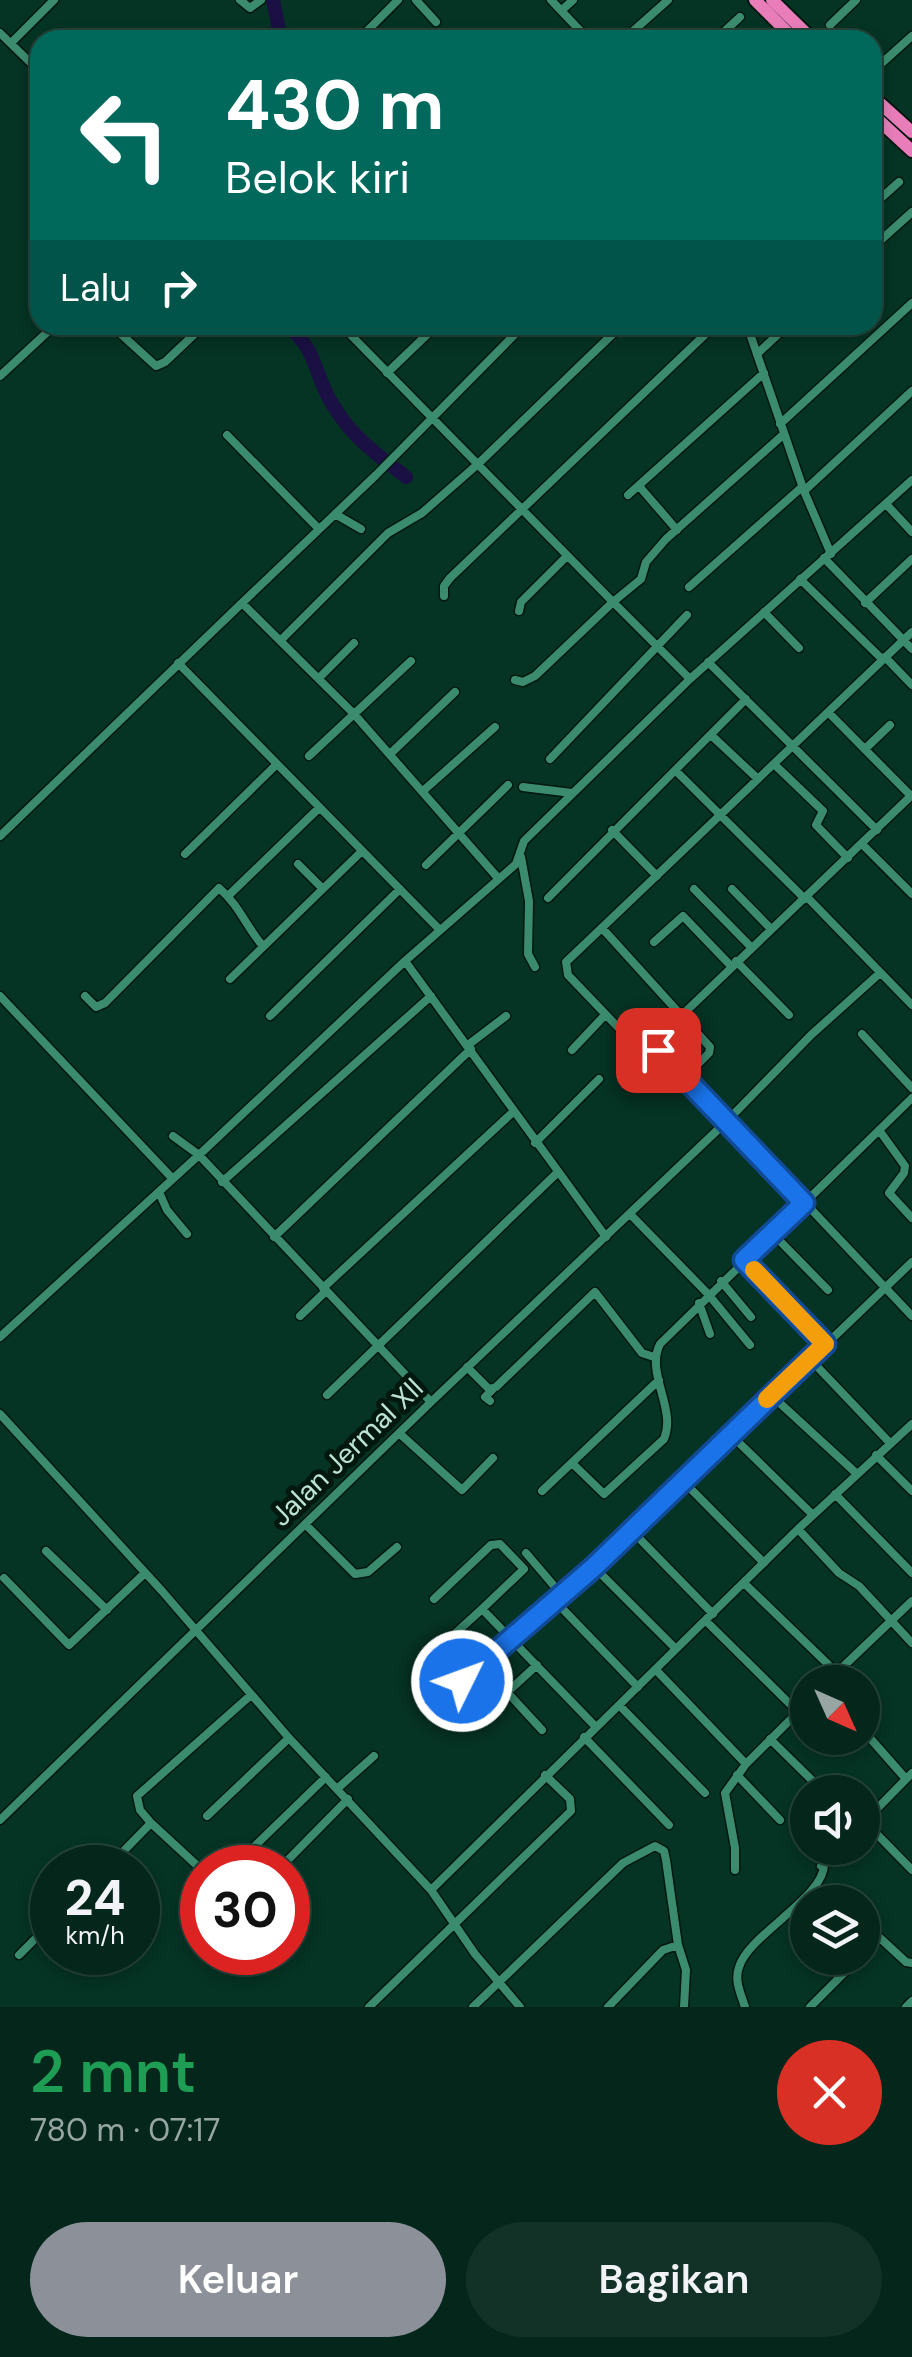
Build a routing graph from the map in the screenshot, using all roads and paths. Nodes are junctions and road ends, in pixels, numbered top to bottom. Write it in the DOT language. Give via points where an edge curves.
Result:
graph roads {
  1 [pos="54,0"];
  2 [pos="240,0"];
  3 [pos="261,0"];
  4 [pos="397,0"];
  5 [pos="416,0"];
  6 [pos="551,0"];
  7 [pos="573,0"];
  8 [pos="668,0"];
  9 [pos="755,0"];
  10 [pos="772,0"];
  11 [pos="856,0"];
  12 [pos="562,10"];
  13 [pos="740,16"];
  14 [pos="436,22"];
  15 [pos="830,25"];
  16 [pos="371,27"];
  17 [pos="579,29"];
  18 [pos="368,30"];
  19 [pos="374,30"];
  20 [pos="634,30"];
  21 [pos="725,30"];
  22 [pos="786,30"];
  23 [pos="803,30"];
  24 [pos="0,33"];
  25 [pos="912,36"];
  26 [pos="10,43"];
  27 [pos="30,62"];
  28 [pos="883,62"];
  29 [pos="882,105"];
  30 [pos="882,123"];
  31 [pos="912,132"];
  32 [pos="912,151"];
  33 [pos="899,182"];
  34 [pos="882,197"];
  35 [pos="912,212"];
  36 [pos="882,239"];
  37 [pos="912,303"];
  38 [pos="882,330"];
  39 [pos="45,335"];
  40 [pos="122,335"];
  41 [pos="193,335"];
  42 [pos="351,335"];
  43 [pos="426,335"];
  44 [pos="514,335"];
  45 [pos="612,335"];
  46 [pos="705,335"];
  47 [pos="750,335"];
  48 [pos="777,335"];
  49 [pos="877,335"];
  50 [pos="756,354"];
  51 [pos="387,372"];
  52 [pos="764,373"];
  53 [pos="0,376"];
  54 [pos="912,391"];
  55 [pos="431,416"];
  56 [pos="780,424"];
  57 [pos="784,434"];
  58 [pos="228,435"];
  59 [pos="478,464"];
  60 [pos="912,480"];
  61 [pos="638,486"];
  62 [pos="803,489"];
  63 [pos="628,494"];
  64 [pos="886,504"];
  65 [pos="522,509"];
  66 [pos="334,514"];
  67 [pos="318,528"];
  68 [pos="362,529"];
  69 [pos="677,530"];
  70 [pos="912,532"];
  71 [pos="568,556"];
  72 [pos="828,556"];
  73 [pos="912,559"];
  74 [pos="800,578"];
  75 [pos="689,587"];
  76 [pos="444,596"];
  77 [pos="613,602"];
  78 [pos="242,603"];
  79 [pos="866,603"];
  80 [pos="519,611"];
  81 [pos="764,612"];
  82 [pos="687,616"];
  83 [pos="912,632"];
  84 [pos="281,640"];
  85 [pos="903,640"];
  86 [pos="354,643"];
  87 [pos="656,647"];
  88 [pos="799,648"];
  89 [pos="912,649"];
  90 [pos="884,658"];
  91 [pos="411,661"];
  92 [pos="708,662"];
  93 [pos="178,663"];
  94 [pos="319,678"];
  95 [pos="690,679"];
  96 [pos="515,680"];
  97 [pos="912,685"];
  98 [pos="455,692"];
  99 [pos="746,699"];
  100 [pos="828,712"];
  101 [pos="354,714"];
  102 [pos="890,725"];
  103 [pos="494,727"];
  104 [pos="711,735"];
  105 [pos="794,745"];
  106 [pos="865,750"];
  107 [pos="390,754"];
  108 [pos="309,756"];
  109 [pos="550,759"];
  110 [pos="277,764"];
  111 [pos="774,764"];
  112 [pos="676,771"];
  113 [pos="758,779"];
  114 [pos="508,786"];
  115 [pos="523,787"];
  116 [pos="423,791"];
  117 [pos="572,793"];
  118 [pos="912,796"];
  119 [pos="319,808"];
  120 [pos="721,816"];
  121 [pos="612,830"];
  122 [pos="877,830"];
  123 [pos="459,834"];
  124 [pos="0,836"];
  125 [pos="862,844"];
  126 [pos="362,851"];
  127 [pos="520,853"];
  128 [pos="185,854"];
  129 [pos="848,858"];
  130 [pos="298,864"];
  131 [pos="426,865"];
  132 [pos="657,876"];
  133 [pos="498,878"];
  134 [pos="400,888"];
  135 [pos="324,889"];
  136 [pos="694,889"];
  137 [pos="732,889"];
  138 [pos="912,894"];
  139 [pos="228,896"];
  140 [pos="548,898"];
  141 [pos="806,898"];
  142 [pos="602,928"];
  143 [pos="772,929"];
  144 [pos="440,930"];
  145 [pos="654,942"];
  146 [pos="263,946"];
  147 [pos="751,947"];
  148 [pos="405,961"];
  149 [pos="734,963"];
  150 [pos="535,967"];
  151 [pos="880,973"];
  152 [pos="230,979"];
  153 [pos="0,996"];
  154 [pos="85,996"];
  155 [pos="431,996"];
  156 [pos="912,1005"];
  157 [pos="606,1015"];
  158 [pos="789,1015"];
  159 [pos="270,1016"];
  160 [pos="506,1016"];
  161 [pos="681,1017"];
  162 [pos="862,1034"];
  163 [pos="657,1039"];
  164 [pos="469,1047"];
  165 [pos="572,1050"];
  166 [pos="686,1076"];
  167 [pos="599,1078"];
  168 [pos="912,1088"];
  169 [pos="912,1098"];
  170 [pos="514,1111"];
  171 [pos="728,1120"];
  172 [pos="879,1130"];
  173 [pos="173,1136"];
  174 [pos="535,1144"];
  175 [pos="199,1155"];
  176 [pos="557,1173"];
  177 [pos="172,1178"];
  178 [pos="222,1182"];
  179 [pos="158,1192"];
  180 [pos="804,1203"];
  181 [pos="630,1214"];
  182 [pos="912,1218"];
  183 [pos="187,1234"];
  184 [pos="772,1234"];
  185 [pos="274,1237"];
  186 [pos="606,1237"];
  187 [pos="744,1260"];
  188 [pos="912,1262"];
  189 [pos="722,1281"];
  190 [pos="884,1287"];
  191 [pos="325,1289"];
  192 [pos="828,1290"];
  193 [pos="708,1294"];
  194 [pos="699,1303"];
  195 [pos="300,1316"];
  196 [pos="912,1316"];
  197 [pos="751,1317"];
  198 [pos="710,1334"];
  199 [pos="0,1337"];
  200 [pos="825,1344"];
  201 [pos="750,1345"];
  202 [pos="376,1347"];
  203 [pos="654,1358"];
  204 [pos="809,1358"];
  205 [pos="467,1367"];
  206 [pos="659,1380"];
  207 [pos="493,1389"];
  208 [pos="327,1395"];
  209 [pos="772,1395"];
  210 [pos="490,1401"];
  211 [pos="430,1402"];
  212 [pos="0,1414"];
  213 [pos="912,1424"];
  214 [pos="398,1433"];
  215 [pos="730,1434"];
  216 [pos="890,1443"];
  217 [pos="876,1455"];
  218 [pos="494,1458"];
  219 [pos="572,1464"];
  220 [pos="856,1473"];
  221 [pos="683,1480"];
  222 [pos="912,1490"];
  223 [pos="542,1491"];
  224 [pos="835,1494"];
  225 [pos="812,1515"];
  226 [pos="305,1524"];
  227 [pos="798,1529"];
  228 [pos="632,1530"];
  229 [pos="397,1547"];
  230 [pos="46,1551"];
  231 [pos="526,1553"];
  232 [pos="764,1563"];
  233 [pos="594,1567"];
  234 [pos="145,1573"];
  235 [pos="912,1573"];
  236 [pos="4,1578"];
  237 [pos="744,1583"];
  238 [pos="558,1598"];
  239 [pos="434,1599"];
  240 [pos="912,1601"];
  241 [pos="482,1609"];
  242 [pos="107,1610"];
  243 [pos="709,1617"];
  244 [pos="891,1620"];
  245 [pos="195,1630"];
  246 [pos="511,1637"];
  247 [pos="912,1643"];
  248 [pos="676,1649"];
  249 [pos="437,1650"];
  250 [pos="481,1664"];
  251 [pos="537,1665"];
  252 [pos="829,1665"];
  253 [pos="845,1665"];
  254 [pos="656,1671"];
  255 [pos="462,1681"];
  256 [pos="638,1687"];
  257 [pos="508,1692"];
  258 [pos="251,1695"];
  259 [pos="790,1703"];
  260 [pos="619,1704"];
  261 [pos="490,1708"];
  262 [pos="790,1720"];
  263 [pos="595,1726"];
  264 [pos="542,1730"];
  265 [pos="584,1737"];
  266 [pos="289,1738"];
  267 [pos="770,1739"];
  268 [pos="880,1747"];
  269 [pos="374,1756"];
  270 [pos="746,1764"];
  271 [pos="545,1774"];
  272 [pos="737,1775"];
  273 [pos="807,1775"];
  274 [pos="909,1776"];
  275 [pos="326,1777"];
  276 [pos="338,1788"];
  277 [pos="705,1793"];
  278 [pos="348,1800"];
  279 [pos="880,1806"];
  280 [pos="207,1816"];
  281 [pos="0,1820"];
  282 [pos="780,1820"];
  283 [pos="151,1822"];
  284 [pos="669,1825"];
  285 [pos="880,1838"];
  286 [pos="129,1845"];
  287 [pos="256,1845"];
  288 [pos="303,1845"];
  289 [pos="180,1849"];
  290 [pos="822,1865"];
  291 [pos="734,1870"];
  292 [pos="912,1870"];
  293 [pos="431,1890"];
  294 [pos="454,1925"];
  295 [pos="880,1938"];
  296 [pos="30,1945"];
  297 [pos="678,1945"];
  298 [pos="19,1956"];
  299 [pos="912,1963"];
  300 [pos="842,1975"];
  301 [pos="498,1982"];
  302 [pos="912,2001"];
  303 [pos="369,2007"];
  304 [pos="473,2007"];
  305 [pos="520,2007"];
  306 [pos="608,2007"];
  307 [pos="684,2007"];
  308 [pos="745,2007"];
  309 [pos="810,2007"];
  310 [pos="906,2007"];
  1 -- 26 [label="street"];
  2 -- 3 [label="street" via="250,8"];
  4 -- 16 [label="street"];
  5 -- 14 [label="street"];
  6 -- 12 [label="street"];
  7 -- 12 [label="street"];
  8 -- 20 [label="street"];
  9 -- 22 [label="highway"];
  10 -- 23 [label="highway"];
  11 -- 15 [label="street"];
  12 -- 17 [label="street"];
  13 -- 21 [label="street"];
  16 -- 18 [label="street"];
  16 -- 19 [label="street"];
  24 -- 26 [label="street"];
  25 -- 28 [label="street"];
  26 -- 27 [label="street"];
  29 -- 31 [label="highway"];
  30 -- 32 [label="highway"];
  33 -- 34 [label="street"];
  35 -- 36 [label="street"];
  37 -- 38 [label="street"];
  39 -- 53 [label="street"];
  40 -- 41 [label="street" via="156,366"];
  42 -- 51 [label="street"];
  43 -- 51 [label="street"];
  44 -- 55 [label="street"];
  45 -- 59 [label="street"];
  46 -- 65 [label="street"];
  47 -- 50 [label="street"];
  48 -- 50 [label="street"];
  49 -- 56 [label="street"];
  50 -- 52 [label="street"];
  51 -- 55 [label="street"];
  52 -- 56 [label="street"];
  52 -- 61 [label="street"];
  54 -- 62 [label="street"];
  55 -- 59 [label="street"];
  55 -- 66 [label="street"];
  56 -- 57 [label="street"];
  57 -- 62 [label="street"];
  57 -- 69 [label="street"];
  58 -- 67 [label="street"];
  59 -- 65 [label="street"];
  59 -- 84 [label="street" via="380,540"];
  60 -- 64 [label="street"];
  61 -- 63 [label="street"];
  61 -- 69 [label="street"];
  62 -- 72 [label="street"];
  62 -- 75 [label="street"];
  64 -- 70 [label="street"];
  64 -- 72 [label="street"];
  65 -- 71 [label="street"];
  65 -- 76 [label="street" via="446,582"];
  66 -- 67 [label="street"];
  66 -- 68 [label="street"];
  67 -- 78 [label="street"];
  69 -- 77 [label="street" via="646,562 638,582"];
  71 -- 77 [label="street"];
  71 -- 80 [label="street"];
  72 -- 74 [label="street"];
  72 -- 79 [label="street"];
  73 -- 79 [label="street"];
  74 -- 81 [label="street"];
  74 -- 90 [label="street"];
  77 -- 87 [label="street"];
  77 -- 96 [label="street" via="530,680"];
  78 -- 84 [label="street"];
  78 -- 93 [label="street"];
  79 -- 85 [label="street"];
  81 -- 88 [label="street"];
  81 -- 92 [label="street"];
  82 -- 87 [label="street"];
  83 -- 85 [label="street"];
  84 -- 94 [label="street"];
  85 -- 89 [label="street"];
  85 -- 90 [label="street"];
  86 -- 94 [label="street"];
  87 -- 95 [label="street"];
  87 -- 109 [label="street"];
  90 -- 97 [label="street"];
  90 -- 100 [label="street"];
  91 -- 101 [label="street"];
  92 -- 95 [label="street"];
  92 -- 99 [label="street"];
  93 -- 110 [label="street"];
  93 -- 124 [label="street"];
  94 -- 101 [label="street"];
  95 -- 117 [label="street"];
  98 -- 107 [label="street"];
  99 -- 104 [label="street"];
  99 -- 105 [label="street"];
  100 -- 105 [label="street"];
  100 -- 106 [label="street"];
  101 -- 107 [label="street"];
  101 -- 108 [label="street"];
  102 -- 106 [label="street"];
  103 -- 116 [label="street"];
  104 -- 112 [label="street"];
  104 -- 113 [label="street"];
  105 -- 111 [label="street"];
  105 -- 122 [label="street"];
  106 -- 118 [label="street"];
  107 -- 116 [label="street"];
  110 -- 119 [label="street"];
  110 -- 128 [label="street"];
  111 -- 113 [label="street"];
  111 -- 129 [label="street" via="822,812 816,826"];
  112 -- 120 [label="street"];
  112 -- 121 [label="street"];
  113 -- 120 [label="street"];
  114 -- 123 [label="street"];
  115 -- 117 [label="street"];
  116 -- 123 [label="street"];
  117 -- 127 [label="street"];
  118 -- 122 [label="street"];
  119 -- 126 [label="street"];
  119 -- 139 [label="street"];
  120 -- 132 [label="street"];
  120 -- 141 [label="street"];
  121 -- 132 [label="street"];
  121 -- 140 [label="street"];
  122 -- 125 [label="street"];
  123 -- 131 [label="street"];
  123 -- 133 [label="street"];
  125 -- 129 [label="street"];
  125 -- 138 [label="street"];
  126 -- 134 [label="street"];
  126 -- 135 [label="street"];
  127 -- 133 [label="street"];
  127 -- 150 [label="street" via="529,901 528,954"];
  129 -- 141 [label="street"];
  130 -- 135 [label="street"];
  132 -- 142 [label="street"];
  133 -- 144 [label="street"];
  134 -- 144 [label="street"];
  134 -- 159 [label="street"];
  135 -- 146 [label="street"];
  136 -- 147 [label="street"];
  137 -- 143 [label="street"];
  139 -- 146 [label="street"];
  139 -- 154 [label="street" via="219,888 101,1006"];
  141 -- 143 [label="street"];
  141 -- 151 [label="street"];
  142 -- 157 [label="street" via="564,968"];
  142 -- 161 [label="street"];
  143 -- 147 [label="street"];
  144 -- 148 [label="street"];
  145 -- 149 [label="street" via="683,916"];
  146 -- 152 [label="street"];
  147 -- 149 [label="street"];
  148 -- 155 [label="street"];
  148 -- 175 [label="street"];
  149 -- 158 [label="street"];
  149 -- 161 [label="street"];
  151 -- 156 [label="street"];
  151 -- 171 [label="street, Jalan Jermal XII"];
  153 -- 177 [label="street"];
  155 -- 164 [label="street"];
  155 -- 178 [label="street"];
  157 -- 163 [label="street" via="634,1044"];
  157 -- 165 [label="street"];
  160 -- 164 [label="street"];
  161 -- 163 [label="street"];
  161 -- 166 [label="street" via="711,1050"];
  162 -- 168 [label="street"];
  163 -- 166 [label="street" via="658,1050"];
  164 -- 170 [label="street"];
  164 -- 185 [label="street"];
  166 -- 171 [label="street"];
  167 -- 174 [label="street"];
  169 -- 172 [label="street"];
  170 -- 174 [label="street"];
  170 -- 191 [label="street"];
  171 -- 180 [label="street"];
  171 -- 181 [label="street, Jalan Jermal XII"];
  172 -- 180 [label="street"];
  172 -- 182 [label="street" via="904,1166 889,1192"];
  173 -- 175 [label="street"];
  174 -- 176 [label="street"];
  175 -- 177 [label="street"];
  175 -- 178 [label="street"];
  176 -- 186 [label="street"];
  176 -- 202 [label="street"];
  177 -- 179 [label="street"];
  178 -- 185 [label="street"];
  179 -- 183 [label="street"];
  179 -- 199 [label="street"];
  180 -- 184 [label="street"];
  180 -- 190 [label="street"];
  181 -- 186 [label="street, Jalan Jermal XII"];
  181 -- 193 [label="street"];
  184 -- 187 [label="street"];
  184 -- 192 [label="street"];
  185 -- 191 [label="street"];
  186 -- 205 [label="street, Jalan Jermal XII"];
  187 -- 189 [label="street"];
  187 -- 200 [label="street"];
  188 -- 190 [label="street"];
  189 -- 193 [label="street"];
  189 -- 197 [label="street"];
  190 -- 196 [label="street"];
  190 -- 200 [label="street"];
  191 -- 195 [label="street"];
  191 -- 202 [label="street"];
  193 -- 194 [label="street"];
  193 -- 201 [label="street"];
  194 -- 198 [label="street"];
  194 -- 203 [label="street"];
  200 -- 204 [label="street"];
  202 -- 208 [label="street"];
  202 -- 211 [label="street"];
  203 -- 206 [label="street"];
  203 -- 207 [label="street" via="642,1354 595,1292"];
  204 -- 209 [label="street"];
  204 -- 216 [label="street"];
  205 -- 207 [label="street"];
  205 -- 211 [label="street, Jalan Jermal XII"];
  206 -- 219 [label="street"];
  206 -- 219 [label="street" via="667,1434 610,1492 600,1492"];
  207 -- 210 [label="street" via="485,1397"];
  209 -- 215 [label="street"];
  209 -- 220 [label="street"];
  211 -- 214 [label="street, Jalan Jermal XII"];
  212 -- 234 [label="street"];
  213 -- 216 [label="street"];
  214 -- 218 [label="street" via="460,1489"];
  214 -- 226 [label="street, Jalan Jermal XII"];
  215 -- 221 [label="street"];
  215 -- 225 [label="street"];
  216 -- 217 [label="street"];
  217 -- 220 [label="street"];
  217 -- 222 [label="street"];
  219 -- 223 [label="street"];
  220 -- 224 [label="street"];
  221 -- 228 [label="street"];
  221 -- 232 [label="street"];
  224 -- 225 [label="street"];
  224 -- 235 [label="street"];
  225 -- 227 [label="street"];
  226 -- 229 [label="street" via="355,1574 368,1572"];
  226 -- 245 [label="street, Jalan Jermal XII"];
  227 -- 232 [label="street"];
  227 -- 244 [label="street"];
  228 -- 233 [label="street"];
  228 -- 243 [label="street"];
  230 -- 242 [label="street"];
  231 -- 238 [label="street"];
  232 -- 237 [label="street"];
  233 -- 238 [label="street"];
  233 -- 248 [label="street"];
  234 -- 242 [label="street"];
  234 -- 245 [label="street"];
  236 -- 242 [label="street" via="67,1644"];
  237 -- 243 [label="street"];
  237 -- 252 [label="street"];
  238 -- 246 [label="street"];
  238 -- 256 [label="street"];
  239 -- 241 [label="street" via="498,1542 524,1568"];
  240 -- 244 [label="street"];
  241 -- 246 [label="street"];
  241 -- 249 [label="street"];
  243 -- 248 [label="street"];
  243 -- 259 [label="street"];
  244 -- 247 [label="street"];
  244 -- 253 [label="street"];
  245 -- 258 [label="street"];
  245 -- 281 [label="street, Jalan Jermal XII"];
  246 -- 250 [label="street"];
  246 -- 251 [label="street"];
  248 -- 254 [label="street"];
  250 -- 255 [label="street"];
  250 -- 257 [label="street"];
  251 -- 257 [label="street"];
  251 -- 263 [label="street"];
  254 -- 256 [label="street"];
  254 -- 270 [label="street"];
  256 -- 260 [label="street"];
  257 -- 261 [label="street"];
  257 -- 264 [label="street"];
  258 -- 266 [label="street"];
  258 -- 283 [label="street" via="138,1796"];
  260 -- 263 [label="street"];
  260 -- 277 [label="street"];
  262 -- 267 [label="street"];
  263 -- 265 [label="street"];
  265 -- 271 [label="street"];
  265 -- 284 [label="street"];
  266 -- 275 [label="street"];
  266 -- 280 [label="street"];
  267 -- 270 [label="street"];
  267 -- 273 [label="street"];
  268 -- 274 [label="street"];
  269 -- 276 [label="street"];
  270 -- 272 [label="street"];
  271 -- 293 [label="street"];
  271 -- 294 [label="street" via="570,1799 571,1811"];
  272 -- 282 [label="street"];
  272 -- 291 [label="street" via="725,1797"];
  274 -- 279 [label="street"];
  275 -- 276 [label="street"];
  275 -- 287 [label="street"];
  276 -- 278 [label="street"];
  278 -- 288 [label="street"];
  278 -- 293 [label="street"];
  283 -- 286 [label="street"];
  283 -- 289 [label="street"];
  285 -- 292 [label="street"];
  290 -- 308 [label="street" via="824,1872 801,1902 739,1967"];
  293 -- 294 [label="street"];
  294 -- 301 [label="street"];
  294 -- 303 [label="street"];
  295 -- 299 [label="street"];
  296 -- 298 [label="street"];
  297 -- 301 [label="street" via="666,1860 655,1846 623,1863"];
  297 -- 306 [label="street" via="663,1950"];
  297 -- 307 [label="street" via="686,1970"];
  300 -- 309 [label="street"];
  301 -- 304 [label="street"];
  301 -- 305 [label="street"];
  302 -- 310 [label="street"];
}
